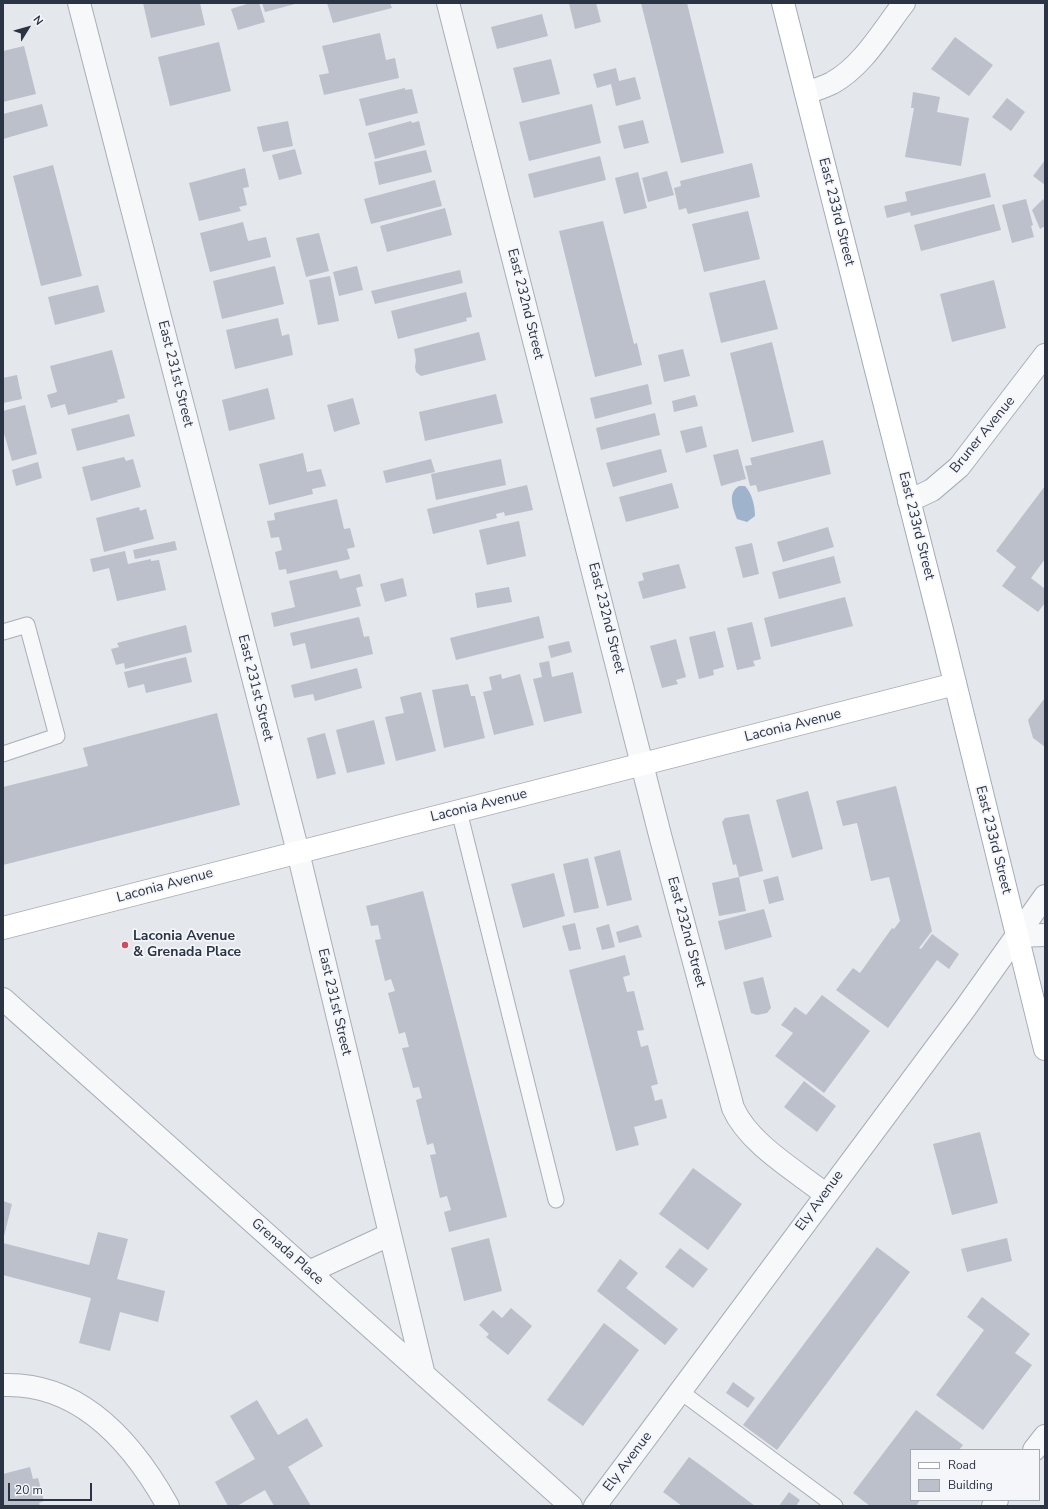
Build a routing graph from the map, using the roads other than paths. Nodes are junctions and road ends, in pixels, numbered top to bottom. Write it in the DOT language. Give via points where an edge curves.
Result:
graph roads {
  1 [pos="79,3"];
  2 [pos="448,3"];
  3 [pos="783,3"];
  4 [pos="904,3"];
  5 [pos="806,93"];
  6 [pos="1045,355"];
  7 [pos="909,501"];
  8 [pos="3,632"];
  9 [pos="955,684"];
  10 [pos="3,754"];
  11 [pos="643,764"];
  12 [pos="459,811"];
  13 [pos="298,852"];
  14 [pos="1045,896"];
  15 [pos="3,928"];
  16 [pos="1045,935"];
  17 [pos="1017,936"];
  18 [pos="3,999"];
  19 [pos="1045,1049"];
  20 [pos="826,1194"];
  21 [pos="556,1200"];
  22 [pos="389,1235"];
  23 [pos="309,1272"];
  24 [pos="424,1375"];
  25 [pos="3,1385"];
  26 [pos="681,1392"];
  27 [pos="1045,1436"];
  28 [pos="1035,1449"];
  29 [pos="168,1506"];
  30 [pos="571,1506"];
  31 [pos="595,1506"];
  32 [pos="835,1506"];
  1 -- 13 [label="street, East 231st Street"];
  2 -- 11 [label="street, East 232nd Street"];
  3 -- 5 [label="main road, East 233rd Street"];
  4 -- 5 [label="street" via="852,68 832,83"];
  5 -- 7 [label="main road, East 233rd Street"];
  6 -- 7 [label="street, Bruner Avenue" via="959,467 932,490"];
  7 -- 9 [label="main road, East 233rd Street"];
  8 -- 10 [label="lane" via="27,626 58,736"];
  9 -- 11 [label="main road, Laconia Avenue"];
  9 -- 17 [label="main road, East 233rd Street"];
  11 -- 12 [label="main road, Laconia Avenue"];
  11 -- 20 [label="street, East 232nd Street" via="733,1108 751,1136"];
  12 -- 13 [label="main road, Laconia Avenue"];
  12 -- 21 [label="lane"];
  13 -- 15 [label="main road, Laconia Avenue"];
  13 -- 22 [label="street, East 231st Street"];
  14 -- 17 [label="street, Ely Avenue"];
  16 -- 17 [label="street"];
  17 -- 19 [label="main road, East 233rd Street"];
  17 -- 20 [label="street, Ely Avenue"];
  18 -- 23 [label="street, Grenada Place"];
  20 -- 26 [label="street, Ely Avenue"];
  22 -- 23 [label="street"];
  22 -- 24 [label="street, East 231st Street"];
  23 -- 24 [label="street, Grenada Place"];
  24 -- 30 [label="street, Grenada Place"];
  25 -- 29 [label="street" via="39,1387 58,1393 86,1409 112,1429 152,1476"];
  26 -- 31 [label="street, Ely Avenue"];
  26 -- 32 [label="lane"];
  27 -- 28 [label="street"];
}
